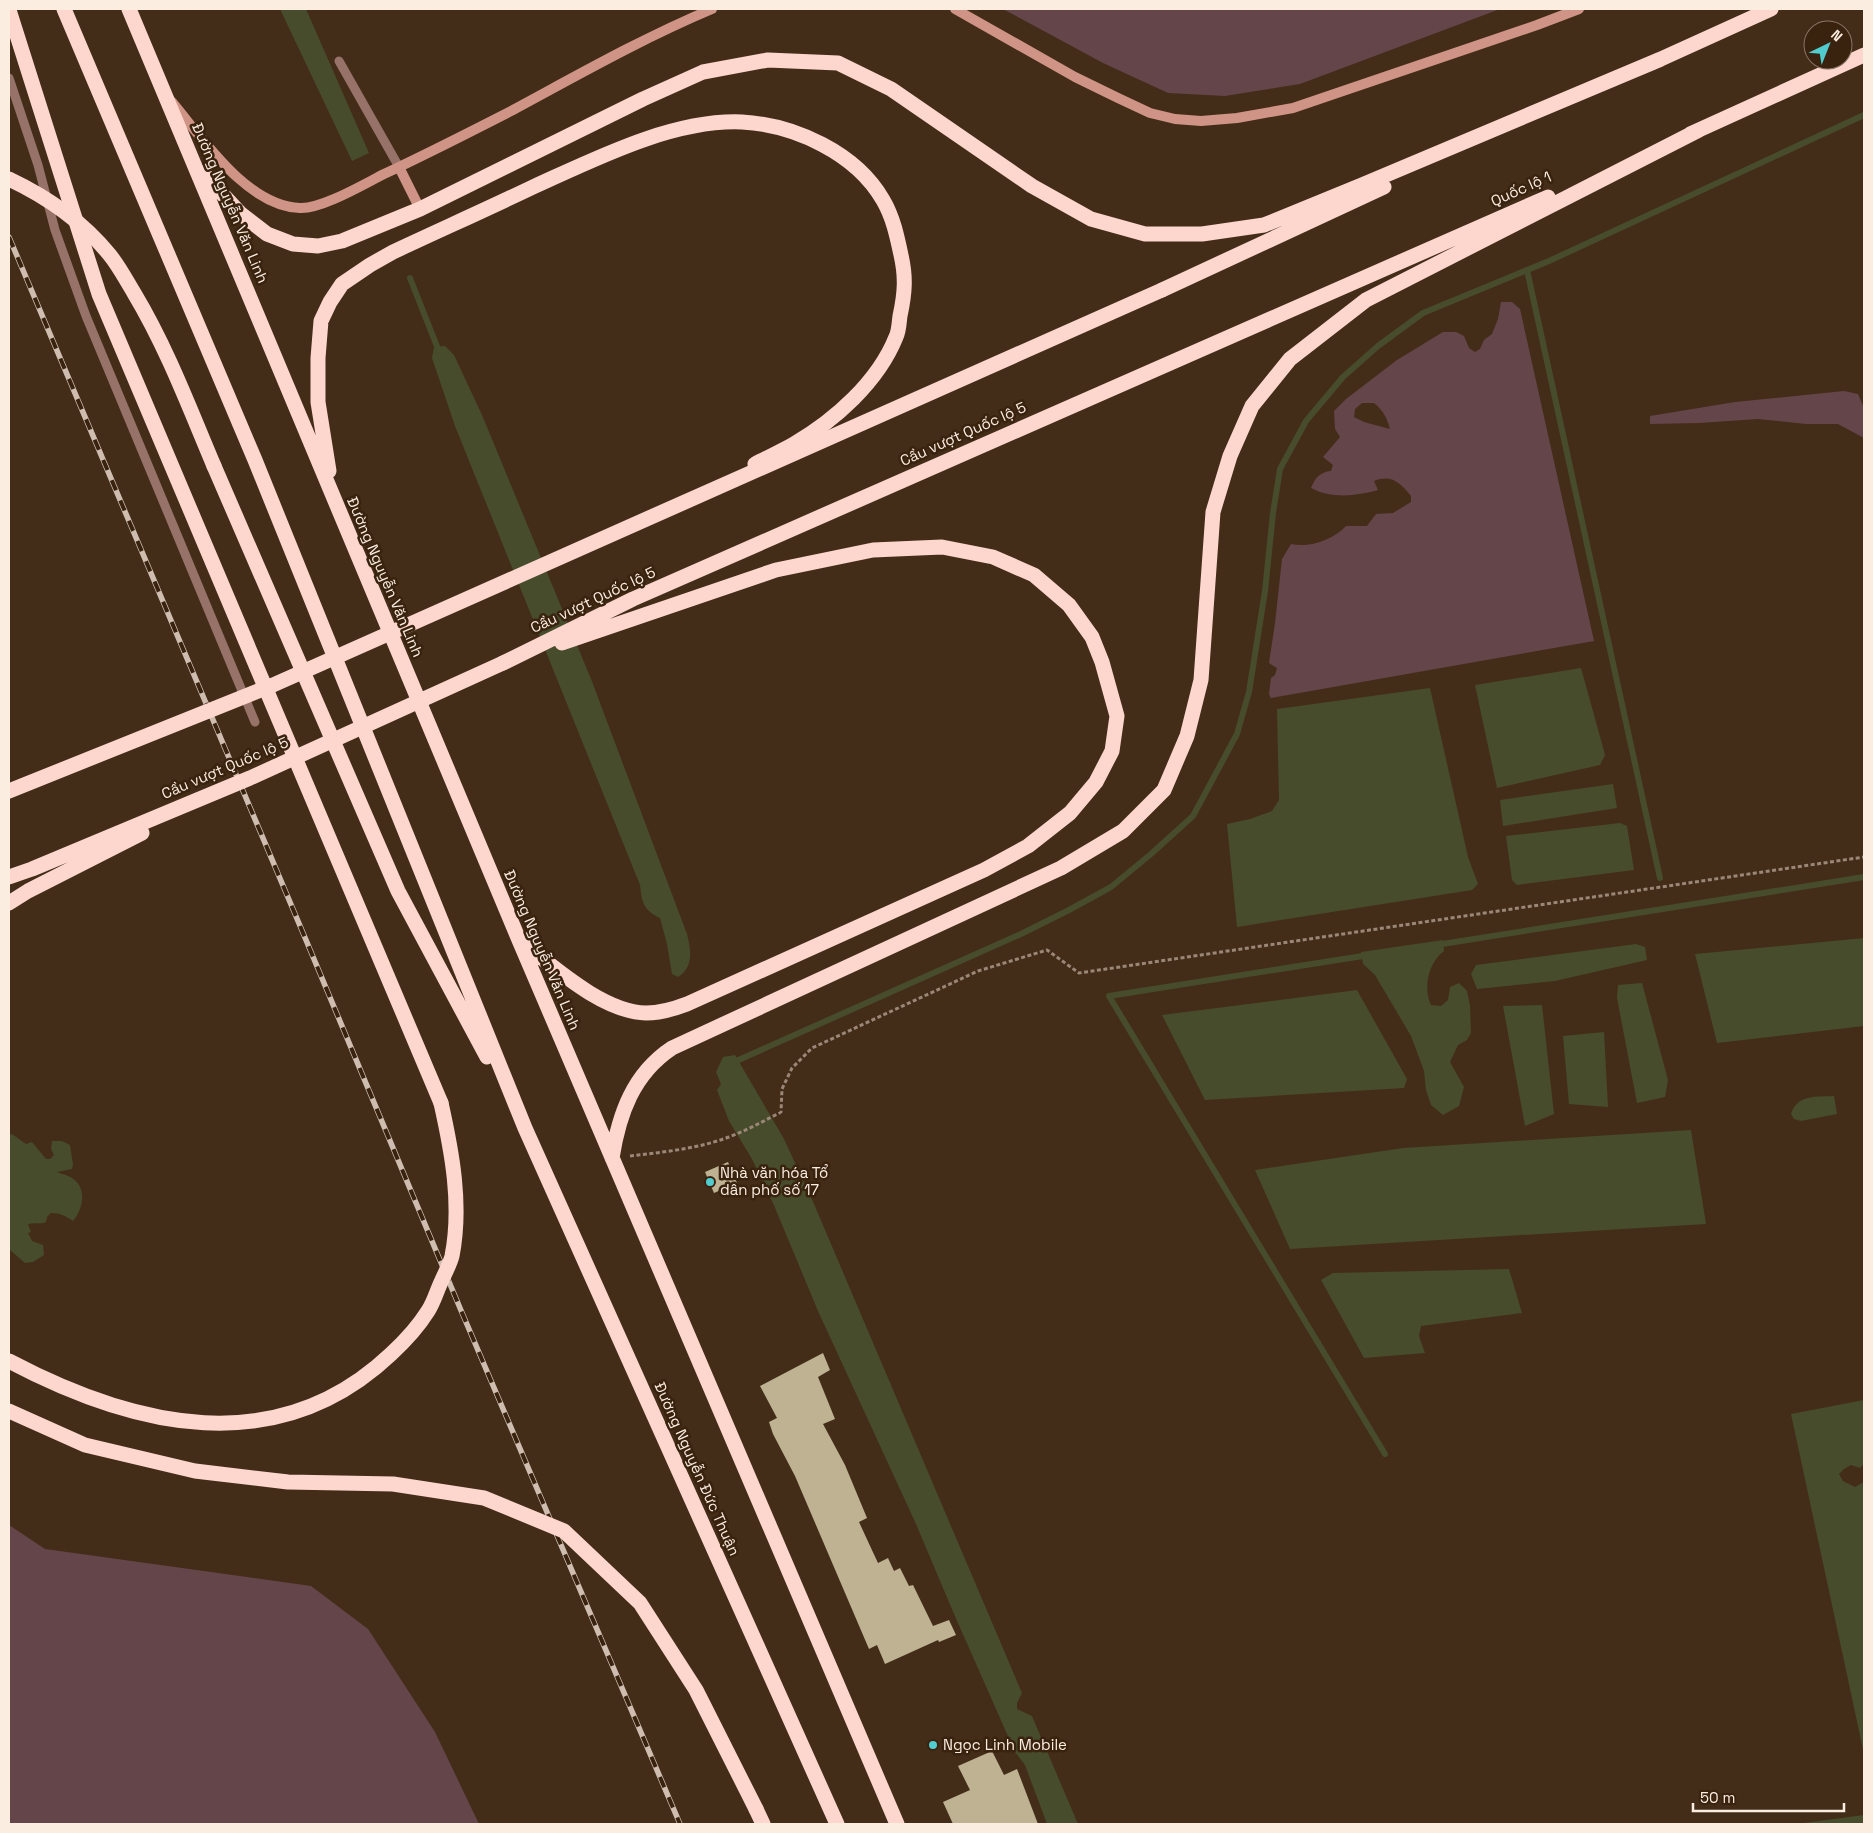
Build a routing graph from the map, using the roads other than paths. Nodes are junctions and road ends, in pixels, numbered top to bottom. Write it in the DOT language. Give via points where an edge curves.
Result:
graph roads {
  1 [pos="64,9"];
  2 [pos="129,9"];
  3 [pos="712,9"];
  4 [pos="955,9"];
  5 [pos="1580,9"];
  6 [pos="1771,9"];
  7 [pos="9,10"];
  8 [pos="1864,55"];
  9 [pos="1661,59"];
  10 [pos="339,60"];
  11 [pos="9,78"];
  12 [pos="165,94"];
  13 [pos="1699,130"];
  14 [pos="193,161"];
  15 [pos="399,167"];
  16 [pos="9,179"];
  17 [pos="420,209"];
  18 [pos="1191,353"];
  19 [pos="334,501"];
  20 [pos="605,537"];
  21 [pos="503,663"];
  22 [pos="255,722"];
  23 [pos="250,778"];
  24 [pos="9,791"];
  25 [pos="9,877"];
  26 [pos="9,903"];
  27 [pos="519,940"];
  28 [pos="525,1128"];
  29 [pos="612,1158"];
  30 [pos="9,1361"];
  31 [pos="9,1411"];
  32 [pos="763,1824"];
  33 [pos="837,1824"];
  34 [pos="897,1824"];
  1 -- 28 [label="highway" via="251,450"];
  2 -- 12 [label="highway, Đường Nguyễn Văn Linh"];
  3 -- 15 [label="main road" via="624,50"];
  4 -- 5 [label="main road" via="1075,77 1150,113 1201,122 1293,108"];
  6 -- 9 [label="highway"];
  7 -- 30 [label="highway, bridge" via="99,294 441,1102 452,1152 456,1214 452,1257 428,1311 403,1343 374,1370 322,1402 277,1418 229,1423 187,1422 138,1414 77,1394"];
  8 -- 13 [label="highway, Quốc lộ 1"];
  9 -- 17 [label="highway" via="1362,186 1264,224 1202,234 1145,234 1091,219 1032,186 882,84 838,63 768,60 703,72"];
  9 -- 20 [label="highway, bridge" via="1162,290"];
  10 -- 15 [label="lane"];
  11 -- 22 [label="lane" via="38,165 55,230 86,316"];
  12 -- 14 [label="highway, Đường Nguyễn Văn Linh"];
  12 -- 15 [label="main road" via="226,166 248,186 274,202 301,208 326,202"];
  13 -- 18 [label="highway, Quốc lộ 1"];
  13 -- 29 [label="highway" via="1366,300 1290,359 1252,406 1230,456 1213,512 1201,680 1187,736 1164,790 1124,831 1061,868 666,1052 650,1066 630,1092 622,1111"];
  14 -- 17 [label="highway" via="241,214 267,234 293,244 318,246 342,241"];
  14 -- 19 [label="highway, Đường Nguyễn Văn Linh"];
  15 -- 17 [label="main road"];
  16 -- 28 [label="highway, bridge" via="66,212 96,240 118,266 163,346 398,891"];
  18 -- 21 [label="highway, Cầu vượt Quốc lộ 5" via="634,599"];
  19 -- 20 [label="highway, bridge" via="318,402 321,321 342,284 370,264 605,154 709,124 764,124 812,140 839,154 866,177 883,201 894,226 904,269 905,290 897,336 881,365 862,390 830,420 794,444"];
  19 -- 27 [label="highway, Đường Nguyễn Văn Linh"];
  20 -- 24 [label="highway, bridge" via="273,685"];
  21 -- 23 [label="highway, Cầu vượt Quốc lộ 5, bridge"];
  21 -- 27 [label="highway" via="776,570 873,550 942,547 993,557 1034,576 1069,606 1092,637 1117,716 1112,751 1096,782 1070,814 1028,846 984,870 687,1004 657,1012 634,1011 587,992"];
  23 -- 25 [label="highway, Cầu vượt Quốc lộ 5, bridge"];
  23 -- 26 [label="highway, bridge"];
  27 -- 29 [label="highway, Đường Nguyễn Văn Linh"];
  28 -- 33 [label="highway, Đường Nguyễn Đức Thuận"];
  29 -- 34 [label="highway"];
  31 -- 32 [label="highway, bridge" via="85,1445 195,1471 288,1482 393,1484 484,1498 564,1532 640,1603 696,1690"];
}
